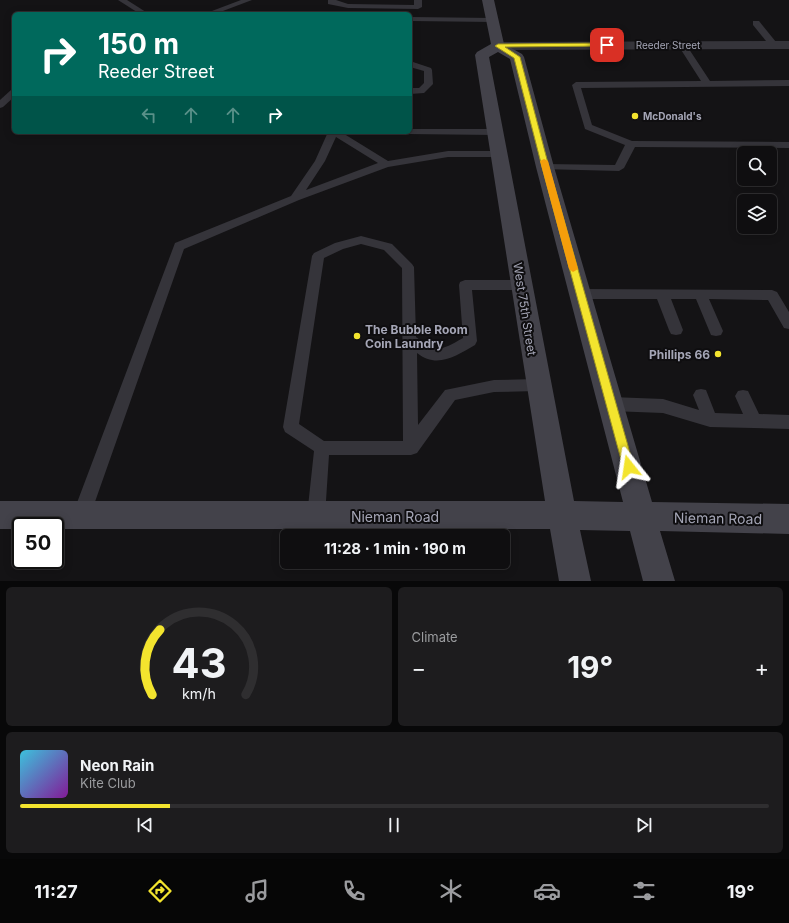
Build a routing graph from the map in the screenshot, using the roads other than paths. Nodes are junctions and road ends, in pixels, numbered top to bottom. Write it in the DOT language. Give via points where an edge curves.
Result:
graph roads {
  1 [pos="122,0"];
  2 [pos="248,0"];
  3 [pos="332,0"];
  4 [pos="488,0"];
  5 [pos="418,3"];
  6 [pos="142,12"];
  7 [pos="214,12"];
  8 [pos="412,19"];
  9 [pos="493,20"];
  10 [pos="756,23"];
  11 [pos="773,44"];
  12 [pos="682,45"];
  13 [pos="789,45"];
  14 [pos="498,46"];
  15 [pos="412,65"];
  16 [pos="789,83"];
  17 [pos="707,84"];
  18 [pos="412,92"];
  19 [pos="12,94"];
  20 [pos="1,104"];
  21 [pos="412,132"];
  22 [pos="495,132"];
  23 [pos="333,134"];
  24 [pos="337,134"];
  25 [pos="631,144"];
  26 [pos="789,145"];
  27 [pos="499,154"];
  28 [pos="386,164"];
  29 [pos="545,167"];
  30 [pos="295,198"];
  31 [pos="521,285"];
  32 [pos="580,294"];
  33 [pos="662,294"];
  34 [pos="700,294"];
  35 [pos="789,324"];
  36 [pos="676,330"];
  37 [pos="716,331"];
  38 [pos="408,338"];
  39 [pos="537,385"];
  40 [pos="701,395"];
  41 [pos="743,396"];
  42 [pos="611,404"];
  43 [pos="710,420"];
  44 [pos="754,421"];
  45 [pos="789,422"];
  46 [pos="322,448"];
  47 [pos="411,448"];
  48 [pos="562,515"];
  49 [pos="0,516"];
  50 [pos="81,516"];
  51 [pos="316,516"];
  52 [pos="642,517"];
  53 [pos="789,519"];
  54 [pos="575,581"];
  55 [pos="659,581"];
  1 -- 6 [label="lane"];
  2 -- 7 [label="lane"];
  3 -- 5 [label="lane" via="331,2 348,6"];
  4 -- 9 [label="main road"];
  8 -- 9 [label="lane"];
  9 -- 14 [label="main road"];
  10 -- 11 [label="lane"];
  11 -- 12 [label="street, Reeder Street"];
  11 -- 13 [label="street, Reeder Street"];
  12 -- 14 [label="street, Reeder Street"];
  12 -- 17 [label="lane"];
  14 -- 22 [label="main road, West 75th Street" via="482,55"];
  14 -- 29 [label="main road" via="517,57"];
  15 -- 18 [label="lane" via="428,70 429,84 421,91"];
  16 -- 17 [label="lane"];
  17 -- 25 [label="lane" via="576,85 588,127"];
  19 -- 20 [label="lane"];
  21 -- 22 [label="lane"];
  22 -- 27 [label="main road, West 75th Street"];
  23 -- 30 [label="lane" via="320,161"];
  24 -- 28 [label="lane"];
  25 -- 26 [label="lane"];
  25 -- 29 [label="lane" via="619,168"];
  27 -- 28 [label="lane" via="448,154"];
  27 -- 31 [label="main road, West 75th Street"];
  28 -- 30 [label="lane"];
  29 -- 32 [label="main road"];
  30 -- 50 [label="lane" via="179,246"];
  31 -- 38 [label="lane" via="465,285 470,341 448,354 428,354"];
  31 -- 39 [label="main road, West 75th Street"];
  32 -- 33 [label="lane"];
  32 -- 42 [label="main road"];
  33 -- 34 [label="lane"];
  33 -- 36 [label="lane"];
  34 -- 35 [label="lane" via="772,295"];
  34 -- 37 [label="lane"];
  38 -- 46 [label="lane" via="408,267 388,247 361,240 339,246 318,256 291,427"];
  38 -- 47 [label="lane"];
  39 -- 47 [label="lane" via="494,386 450,395"];
  39 -- 48 [label="main road, West 75th Street"];
  40 -- 43 [label="lane"];
  41 -- 44 [label="lane"];
  42 -- 43 [label="lane" via="662,406"];
  42 -- 52 [label="main road"];
  43 -- 44 [label="lane"];
  44 -- 45 [label="lane"];
  46 -- 47 [label="lane"];
  46 -- 51 [label="lane"];
  48 -- 51 [label="main road, Nieman Road"];
  48 -- 52 [label="main road, Nieman Road"];
  48 -- 54 [label="main road, West 75th Street"];
  49 -- 50 [label="main road, Nieman Road"];
  50 -- 51 [label="main road, Nieman Road"];
  52 -- 53 [label="main road, Nieman Road"];
  52 -- 55 [label="main road"];
}
